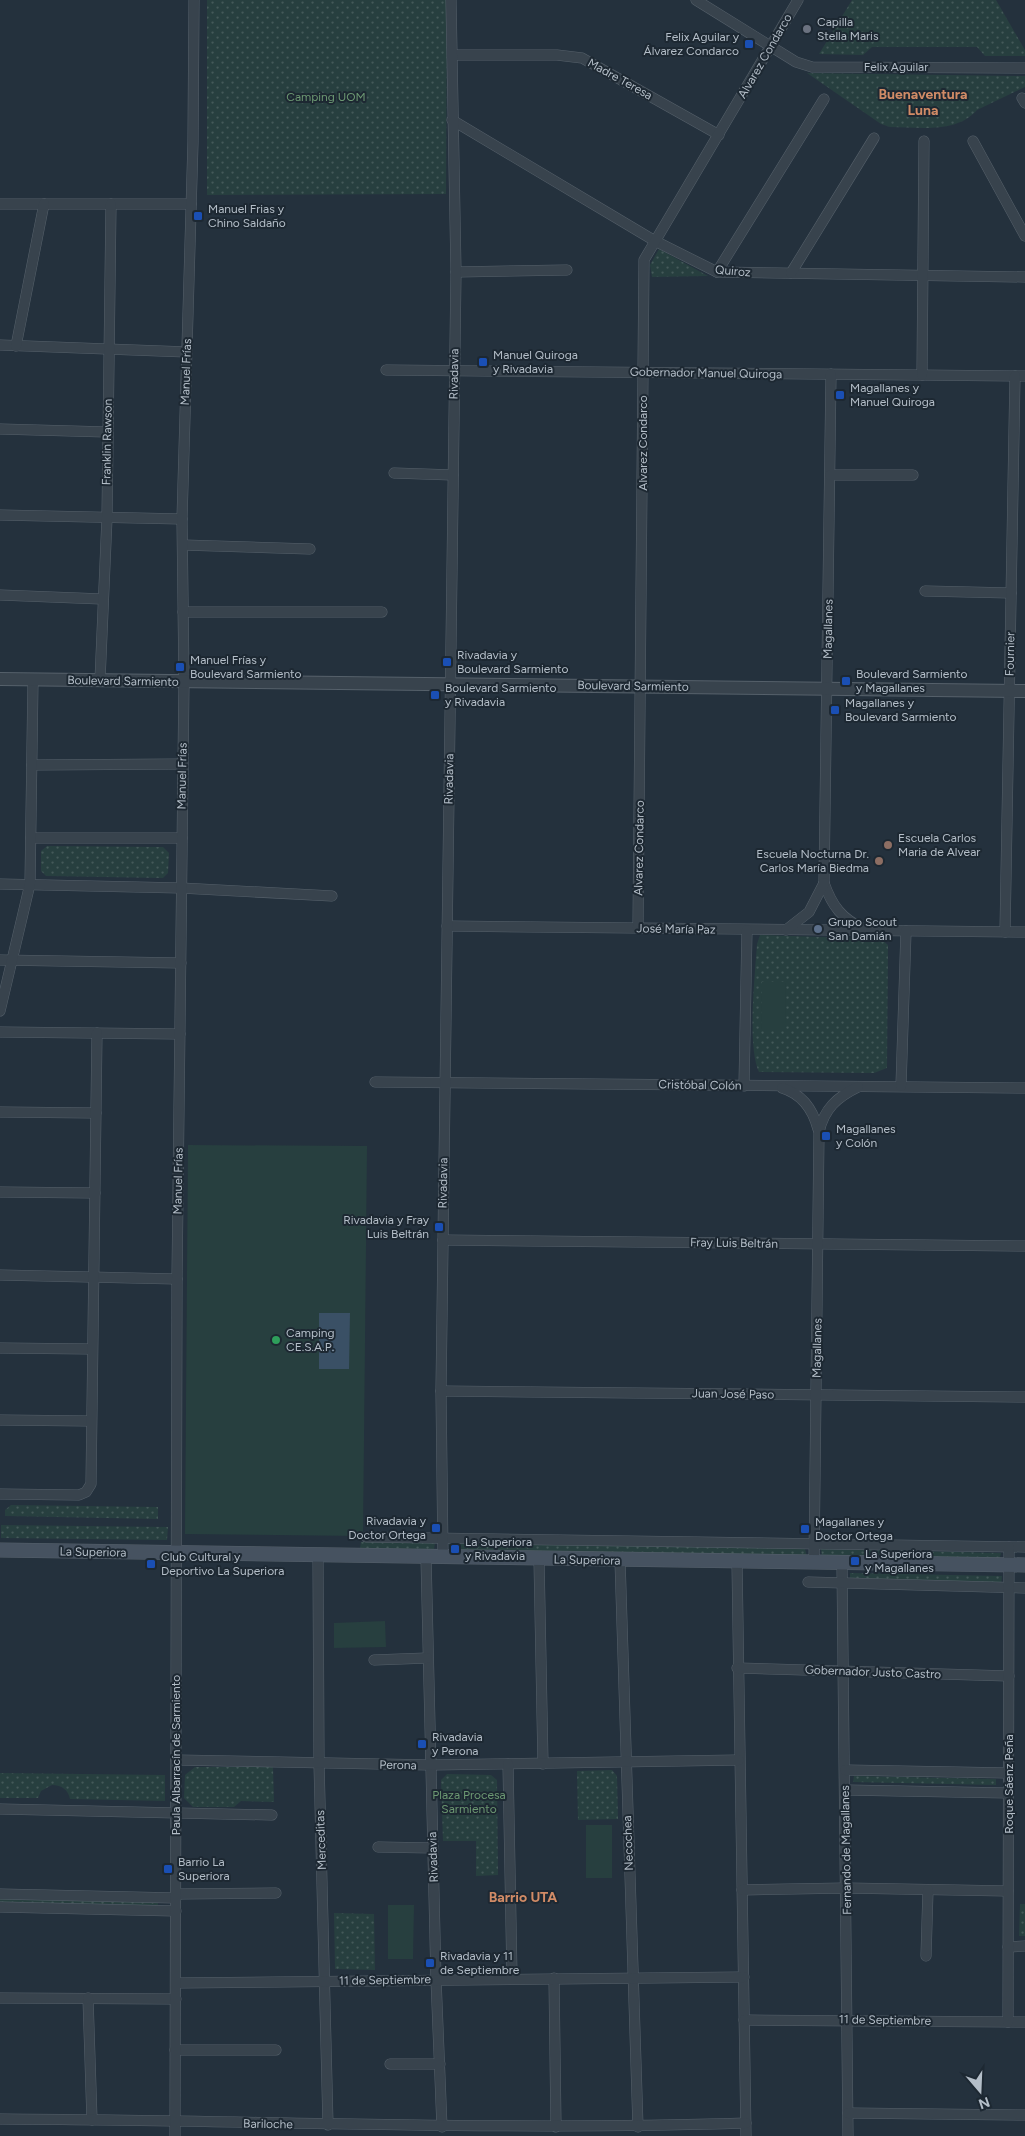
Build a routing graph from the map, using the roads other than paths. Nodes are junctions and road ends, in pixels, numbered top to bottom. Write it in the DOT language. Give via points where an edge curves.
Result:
graph roads {
  1 [pos="194,0"];
  2 [pos="451,0"];
  3 [pos="696,0"];
  4 [pos="798,0"];
  5 [pos="771,46"];
  6 [pos="453,56"];
  7 [pos="1025,68"];
  8 [pos="824,99"];
  9 [pos="452,120"];
  10 [pos="719,135"];
  11 [pos="874,138"];
  12 [pos="924,141"];
  13 [pos="973,141"];
  14 [pos="0,204"];
  15 [pos="44,204"];
  16 [pos="111,204"];
  17 [pos="191,204"];
  18 [pos="1025,236"];
  19 [pos="655,241"];
  20 [pos="567,270"];
  21 [pos="456,272"];
  22 [pos="717,272"];
  23 [pos="792,273"];
  24 [pos="923,274"];
  25 [pos="1025,277"];
  26 [pos="0,345"];
  27 [pos="16,346"];
  28 [pos="108,350"];
  29 [pos="187,352"];
  30 [pos="386,370"];
  31 [pos="454,371"];
  32 [pos="643,372"];
  33 [pos="831,374"];
  34 [pos="922,375"];
  35 [pos="1020,376"];
  36 [pos="0,429"];
  37 [pos="107,432"];
  38 [pos="394,473"];
  39 [pos="453,475"];
  40 [pos="830,475"];
  41 [pos="913,475"];
  42 [pos="0,515"];
  43 [pos="107,518"];
  44 [pos="182,519"];
  45 [pos="183,545"];
  46 [pos="310,549"];
  47 [pos="925,590"];
  48 [pos="1011,593"];
  49 [pos="0,595"];
  50 [pos="102,599"];
  51 [pos="183,612"];
  52 [pos="382,612"];
  53 [pos="0,679"];
  54 [pos="33,680"];
  55 [pos="100,680"];
  56 [pos="184,681"];
  57 [pos="450,684"];
  58 [pos="641,686"];
  59 [pos="827,688"];
  60 [pos="1009,691"];
  61 [pos="1025,692"];
  62 [pos="32,764"];
  63 [pos="182,764"];
  64 [pos="31,838"];
  65 [pos="182,838"];
  66 [pos="824,883"];
  67 [pos="0,884"];
  68 [pos="30,884"];
  69 [pos="182,888"];
  70 [pos="332,896"];
  71 [pos="447,926"];
  72 [pos="638,928"];
  73 [pos="747,930"];
  74 [pos="786,930"];
  75 [pos="867,931"];
  76 [pos="906,931"];
  77 [pos="1005,932"];
  78 [pos="1025,932"];
  79 [pos="0,960"];
  80 [pos="14,960"];
  81 [pos="181,963"];
  82 [pos="0,1011"];
  83 [pos="0,1032"];
  84 [pos="97,1033"];
  85 [pos="180,1034"];
  86 [pos="375,1082"];
  87 [pos="445,1082"];
  88 [pos="744,1086"];
  89 [pos="774,1086"];
  90 [pos="860,1086"];
  91 [pos="901,1086"];
  92 [pos="1025,1088"];
  93 [pos="0,1112"];
  94 [pos="96,1114"];
  95 [pos="819,1132"];
  96 [pos="0,1192"];
  97 [pos="95,1193"];
  98 [pos="443,1240"];
  99 [pos="818,1244"];
  100 [pos="1025,1246"];
  101 [pos="0,1275"];
  102 [pos="94,1278"];
  103 [pos="177,1279"];
  104 [pos="0,1348"];
  105 [pos="92,1349"];
  106 [pos="441,1391"];
  107 [pos="816,1395"];
  108 [pos="1025,1397"];
  109 [pos="0,1420"];
  110 [pos="91,1420"];
  111 [pos="0,1494"];
  112 [pos="366,1537"];
  113 [pos="442,1538"];
  114 [pos="814,1544"];
  115 [pos="1009,1547"];
  116 [pos="1025,1547"];
  117 [pos="0,1550"];
  118 [pos="176,1553"];
  119 [pos="318,1555"];
  120 [pos="426,1557"];
  121 [pos="443,1557"];
  122 [pos="539,1559"];
  123 [pos="620,1560"];
  124 [pos="737,1562"];
  125 [pos="814,1563"];
  126 [pos="842,1564"];
  127 [pos="1009,1565"];
  128 [pos="1025,1566"];
  129 [pos="808,1582"];
  130 [pos="842,1583"];
  131 [pos="1009,1588"];
  132 [pos="1025,1588"];
  133 [pos="427,1658"];
  134 [pos="374,1660"];
  135 [pos="737,1668"];
  136 [pos="844,1671"];
  137 [pos="1009,1676"];
  138 [pos="176,1760"];
  139 [pos="625,1760"];
  140 [pos="739,1760"];
  141 [pos="319,1763"];
  142 [pos="508,1764"];
  143 [pos="543,1764"];
  144 [pos="430,1765"];
  145 [pos="845,1770"];
  146 [pos="1009,1773"];
  147 [pos="845,1790"];
  148 [pos="1009,1793"];
  149 [pos="0,1809"];
  150 [pos="176,1814"];
  151 [pos="272,1815"];
  152 [pos="378,1847"];
  153 [pos="433,1848"];
  154 [pos="846,1888"];
  155 [pos="742,1890"];
  156 [pos="928,1890"];
  157 [pos="1008,1892"];
  158 [pos="276,1893"];
  159 [pos="0,1894"];
  160 [pos="176,1896"];
  161 [pos="0,1907"];
  162 [pos="176,1911"];
  163 [pos="1008,1946"];
  164 [pos="1025,1946"];
  165 [pos="926,1956"];
  166 [pos="632,1977"];
  167 [pos="744,1977"];
  168 [pos="512,1978"];
  169 [pos="554,1978"];
  170 [pos="436,1979"];
  171 [pos="325,1981"];
  172 [pos="176,1983"];
  173 [pos="0,1998"];
  174 [pos="88,1998"];
  175 [pos="176,1999"];
  176 [pos="848,2019"];
  177 [pos="744,2020"];
  178 [pos="1008,2022"];
  179 [pos="1025,2022"];
  180 [pos="176,2050"];
  181 [pos="276,2050"];
  182 [pos="390,2064"];
  183 [pos="440,2064"];
  184 [pos="848,2112"];
  185 [pos="1025,2115"];
  186 [pos="0,2119"];
  187 [pos="92,2120"];
  188 [pos="176,2122"];
  189 [pos="746,2123"];
  190 [pos="328,2125"];
  191 [pos="638,2126"];
  192 [pos="442,2127"];
  193 [pos="556,2127"];
  194 [pos="175,2136"];
  195 [pos="746,2136"];
  196 [pos="848,2136"];
  1 -- 17 [label="street, Manuel Frías"];
  2 -- 6 [label="street, Rivadavia"];
  3 -- 5 [label="street, Felix Aguilar"];
  4 -- 5 [label="street, Alvarez Condarco"];
  5 -- 7 [label="street, Felix Aguilar" via="796,62 812,67"];
  5 -- 10 [label="street, Alvarez Condarco"];
  6 -- 9 [label="street, Rivadavia"];
  6 -- 10 [label="street, Madre Teresa" via="557,55 582,58"];
  8 -- 22 [label="street"];
  9 -- 19 [label="street, Quiroz"];
  9 -- 21 [label="street, Rivadavia"];
  10 -- 19 [label="street, Alvarez Condarco"];
  11 -- 23 [label="street"];
  12 -- 24 [label="street"];
  13 -- 18 [label="street"];
  14 -- 15 [label="street"];
  15 -- 16 [label="street"];
  15 -- 27 [label="street"];
  16 -- 17 [label="street"];
  16 -- 28 [label="street, Franklin Rawson"];
  17 -- 29 [label="street, Manuel Frías"];
  19 -- 22 [label="street, Quiroz"];
  19 -- 32 [label="street, Alvarez Condarco" via="644,260"];
  20 -- 21 [label="street"];
  21 -- 31 [label="street, Rivadavia"];
  22 -- 23 [label="street, Quiroz"];
  23 -- 24 [label="street, Quiroz"];
  24 -- 25 [label="street, Quiroz"];
  24 -- 34 [label="street"];
  26 -- 27 [label="street"];
  27 -- 28 [label="street"];
  28 -- 29 [label="street"];
  28 -- 37 [label="street, Franklin Rawson"];
  29 -- 44 [label="street, Manuel Frías"];
  30 -- 31 [label="street, Gobernador Manuel Quiroga"];
  31 -- 32 [label="street, Gobernador Manuel Quiroga"];
  31 -- 39 [label="street, Rivadavia"];
  32 -- 33 [label="street, Gobernador Manuel Quiroga"];
  32 -- 58 [label="street, Alvarez Condarco"];
  33 -- 34 [label="street, Gobernador Manuel Quiroga"];
  33 -- 40 [label="street, Magallanes"];
  34 -- 35 [label="street, Gobernador Manuel Quiroga"];
  35 -- 48 [label="street, Fournier"];
  36 -- 37 [label="street"];
  37 -- 43 [label="street, Franklin Rawson"];
  38 -- 39 [label="street"];
  39 -- 57 [label="street, Rivadavia"];
  40 -- 41 [label="street"];
  40 -- 59 [label="street, Magallanes"];
  42 -- 43 [label="street"];
  43 -- 44 [label="street"];
  43 -- 50 [label="street, Franklin Rawson"];
  44 -- 45 [label="street, Manuel Frías"];
  45 -- 46 [label="street"];
  45 -- 51 [label="street, Manuel Frías"];
  47 -- 48 [label="street"];
  48 -- 60 [label="street, Fournier"];
  49 -- 50 [label="street"];
  50 -- 55 [label="street, Franklin Rawson"];
  51 -- 52 [label="street"];
  51 -- 56 [label="street, Manuel Frías"];
  53 -- 54 [label="street, Boulevard Sarmiento"];
  54 -- 55 [label="street, Boulevard Sarmiento"];
  54 -- 62 [label="street"];
  55 -- 56 [label="street, Boulevard Sarmiento"];
  56 -- 57 [label="street, Boulevard Sarmiento"];
  56 -- 63 [label="street, Manuel Frías"];
  57 -- 58 [label="street, Boulevard Sarmiento"];
  57 -- 71 [label="street, Rivadavia"];
  58 -- 59 [label="street, Boulevard Sarmiento"];
  58 -- 72 [label="street, Alvarez Condarco"];
  59 -- 60 [label="street, Boulevard Sarmiento"];
  59 -- 66 [label="street, Magallanes"];
  60 -- 61 [label="street, Boulevard Sarmiento"];
  60 -- 77 [label="street, Fournier"];
  62 -- 63 [label="street"];
  62 -- 64 [label="street"];
  63 -- 65 [label="street, Manuel Frías"];
  64 -- 65 [label="street"];
  64 -- 68 [label="street"];
  65 -- 69 [label="street, Manuel Frías"];
  66 -- 74 [label="street" via="809,912"];
  66 -- 75 [label="street" via="839,913"];
  67 -- 68 [label="street"];
  68 -- 69 [label="street"];
  68 -- 80 [label="street"];
  69 -- 70 [label="street"];
  69 -- 81 [label="street, Manuel Frías"];
  71 -- 72 [label="street, José María Paz"];
  71 -- 87 [label="street, Rivadavia"];
  72 -- 73 [label="street, José María Paz"];
  73 -- 74 [label="street, José María Paz"];
  73 -- 88 [label="street"];
  74 -- 75 [label="street, José María Paz"];
  75 -- 76 [label="street, José María Paz"];
  76 -- 77 [label="street, José María Paz"];
  76 -- 91 [label="street"];
  77 -- 78 [label="street, José María Paz"];
  79 -- 80 [label="street"];
  80 -- 81 [label="street"];
  80 -- 82 [label="street"];
  81 -- 85 [label="street, Manuel Frías"];
  83 -- 84 [label="street"];
  84 -- 85 [label="street"];
  84 -- 94 [label="street"];
  85 -- 103 [label="street, Manuel Frías"];
  86 -- 87 [label="street, Cristóbal Colón"];
  87 -- 88 [label="street, Cristóbal Colón"];
  87 -- 98 [label="street, Rivadavia"];
  88 -- 89 [label="street, Cristóbal Colón"];
  89 -- 90 [label="street, Cristóbal Colón"];
  89 -- 95 [label="street, Magallanes" via="789,1090 812,1109"];
  90 -- 91 [label="street, Cristóbal Colón"];
  90 -- 95 [label="street, Magallanes" via="840,1096 831,1105 822,1118"];
  91 -- 92 [label="street, Cristóbal Colón"];
  93 -- 94 [label="street"];
  94 -- 97 [label="street"];
  95 -- 99 [label="street, Magallanes"];
  96 -- 97 [label="street"];
  97 -- 102 [label="street"];
  98 -- 99 [label="street, Fray Luis Beltrán"];
  98 -- 106 [label="street, Rivadavia"];
  99 -- 100 [label="street, Fray Luis Beltrán"];
  99 -- 107 [label="street, Magallanes"];
  101 -- 102 [label="street"];
  102 -- 103 [label="street"];
  102 -- 105 [label="street"];
  103 -- 118 [label="street, Manuel Frías"];
  104 -- 105 [label="street"];
  105 -- 110 [label="street"];
  106 -- 107 [label="street, Juan José Paso"];
  106 -- 113 [label="street, Rivadavia"];
  107 -- 108 [label="street, Juan José Paso"];
  107 -- 114 [label="street, Magallanes"];
  109 -- 110 [label="street"];
  110 -- 111 [label="street" via="90,1484 86,1492 79,1495"];
  112 -- 113 [label="street"];
  113 -- 114 [label="street"];
  113 -- 121 [label="street, Rivadavia"];
  114 -- 115 [label="street"];
  114 -- 125 [label="street, Magallanes"];
  115 -- 116 [label="street"];
  115 -- 127 [label="street, Roque Sáenz Peña"];
  117 -- 118 [label="main road, La Superiora"];
  118 -- 119 [label="main road, La Superiora"];
  118 -- 138 [label="street, Paula Albarracín de Sarmiento"];
  119 -- 120 [label="main road, La Superiora"];
  119 -- 141 [label="street, Merceditas"];
  120 -- 121 [label="main road, La Superiora"];
  120 -- 133 [label="street, Rivadavia"];
  121 -- 122 [label="main road, La Superiora"];
  122 -- 123 [label="main road, La Superiora"];
  122 -- 143 [label="street"];
  123 -- 124 [label="main road, La Superiora"];
  123 -- 139 [label="street, Necochea"];
  124 -- 125 [label="main road, La Superiora"];
  124 -- 135 [label="street"];
  125 -- 126 [label="main road, La Superiora"];
  126 -- 127 [label="main road, La Superiora"];
  126 -- 130 [label="street, Fernando de Magallanes"];
  127 -- 128 [label="main road, La Superiora"];
  127 -- 131 [label="street, Roque Sáenz Peña"];
  129 -- 130 [label="street"];
  130 -- 131 [label="street"];
  130 -- 136 [label="street, Fernando de Magallanes"];
  131 -- 132 [label="street"];
  131 -- 137 [label="street, Roque Sáenz Peña"];
  133 -- 134 [label="street"];
  133 -- 144 [label="street, Rivadavia"];
  135 -- 136 [label="street, Gobernador Justo Castro"];
  135 -- 140 [label="street"];
  136 -- 137 [label="street, Gobernador Justo Castro"];
  136 -- 145 [label="street, Fernando de Magallanes"];
  137 -- 146 [label="street, Roque Sáenz Peña"];
  138 -- 141 [label="street, Perona"];
  138 -- 150 [label="street, Paula Albarracín de Sarmiento"];
  139 -- 140 [label="street, Perona"];
  139 -- 143 [label="street, Perona"];
  139 -- 166 [label="street, Necochea"];
  140 -- 155 [label="street"];
  141 -- 144 [label="street, Perona"];
  141 -- 171 [label="street, Merceditas"];
  142 -- 143 [label="street, Perona"];
  142 -- 144 [label="street, Perona"];
  142 -- 168 [label="street"];
  144 -- 153 [label="street, Rivadavia"];
  145 -- 146 [label="street"];
  145 -- 147 [label="street, Fernando de Magallanes"];
  146 -- 148 [label="street, Roque Sáenz Peña"];
  147 -- 148 [label="street"];
  147 -- 154 [label="street, Fernando de Magallanes"];
  148 -- 157 [label="street, Roque Sáenz Peña"];
  149 -- 150 [label="street"];
  150 -- 151 [label="street"];
  150 -- 160 [label="street, Paula Albarracín de Sarmiento"];
  152 -- 153 [label="street"];
  153 -- 170 [label="street, Rivadavia"];
  154 -- 155 [label="street"];
  154 -- 156 [label="street"];
  154 -- 176 [label="street, Fernando de Magallanes"];
  155 -- 167 [label="street"];
  156 -- 157 [label="street"];
  156 -- 165 [label="street"];
  157 -- 163 [label="street, Roque Sáenz Peña"];
  158 -- 160 [label="street"];
  159 -- 160 [label="street"];
  160 -- 162 [label="street, Paula Albarracín de Sarmiento"];
  161 -- 162 [label="street"];
  162 -- 172 [label="street, Paula Albarracín de Sarmiento"];
  163 -- 164 [label="street"];
  163 -- 178 [label="street, Roque Sáenz Peña"];
  166 -- 167 [label="street, 11 de Septiembre"];
  166 -- 169 [label="street, 11 de Septiembre"];
  166 -- 191 [label="street, Necochea"];
  167 -- 177 [label="street"];
  168 -- 169 [label="street, 11 de Septiembre"];
  168 -- 170 [label="street, 11 de Septiembre"];
  169 -- 193 [label="street"];
  170 -- 171 [label="street, 11 de Septiembre"];
  170 -- 183 [label="street, Rivadavia"];
  171 -- 172 [label="street, 11 de Septiembre"];
  171 -- 190 [label="street, Merceditas"];
  172 -- 175 [label="street, Paula Albarracín de Sarmiento"];
  173 -- 174 [label="street"];
  174 -- 175 [label="street"];
  174 -- 187 [label="street"];
  175 -- 180 [label="street, Paula Albarracín de Sarmiento"];
  176 -- 177 [label="street, 11 de Septiembre"];
  176 -- 178 [label="street, 11 de Septiembre"];
  176 -- 184 [label="street, Fernando de Magallanes"];
  177 -- 189 [label="street"];
  178 -- 179 [label="street, 11 de Septiembre"];
  180 -- 181 [label="street"];
  180 -- 188 [label="street, Paula Albarracín de Sarmiento"];
  182 -- 183 [label="street"];
  183 -- 192 [label="street, Rivadavia"];
  184 -- 185 [label="street"];
  184 -- 196 [label="street, Fernando de Magallanes"];
  186 -- 187 [label="street, Bariloche"];
  187 -- 188 [label="street, Bariloche"];
  188 -- 190 [label="street, Bariloche"];
  188 -- 194 [label="street, Paula Albarracín de Sarmiento"];
  189 -- 191 [label="street, Bariloche"];
  189 -- 195 [label="street"];
  190 -- 192 [label="street, Bariloche"];
  191 -- 193 [label="street, Bariloche"];
  192 -- 193 [label="street, Bariloche"];
}
